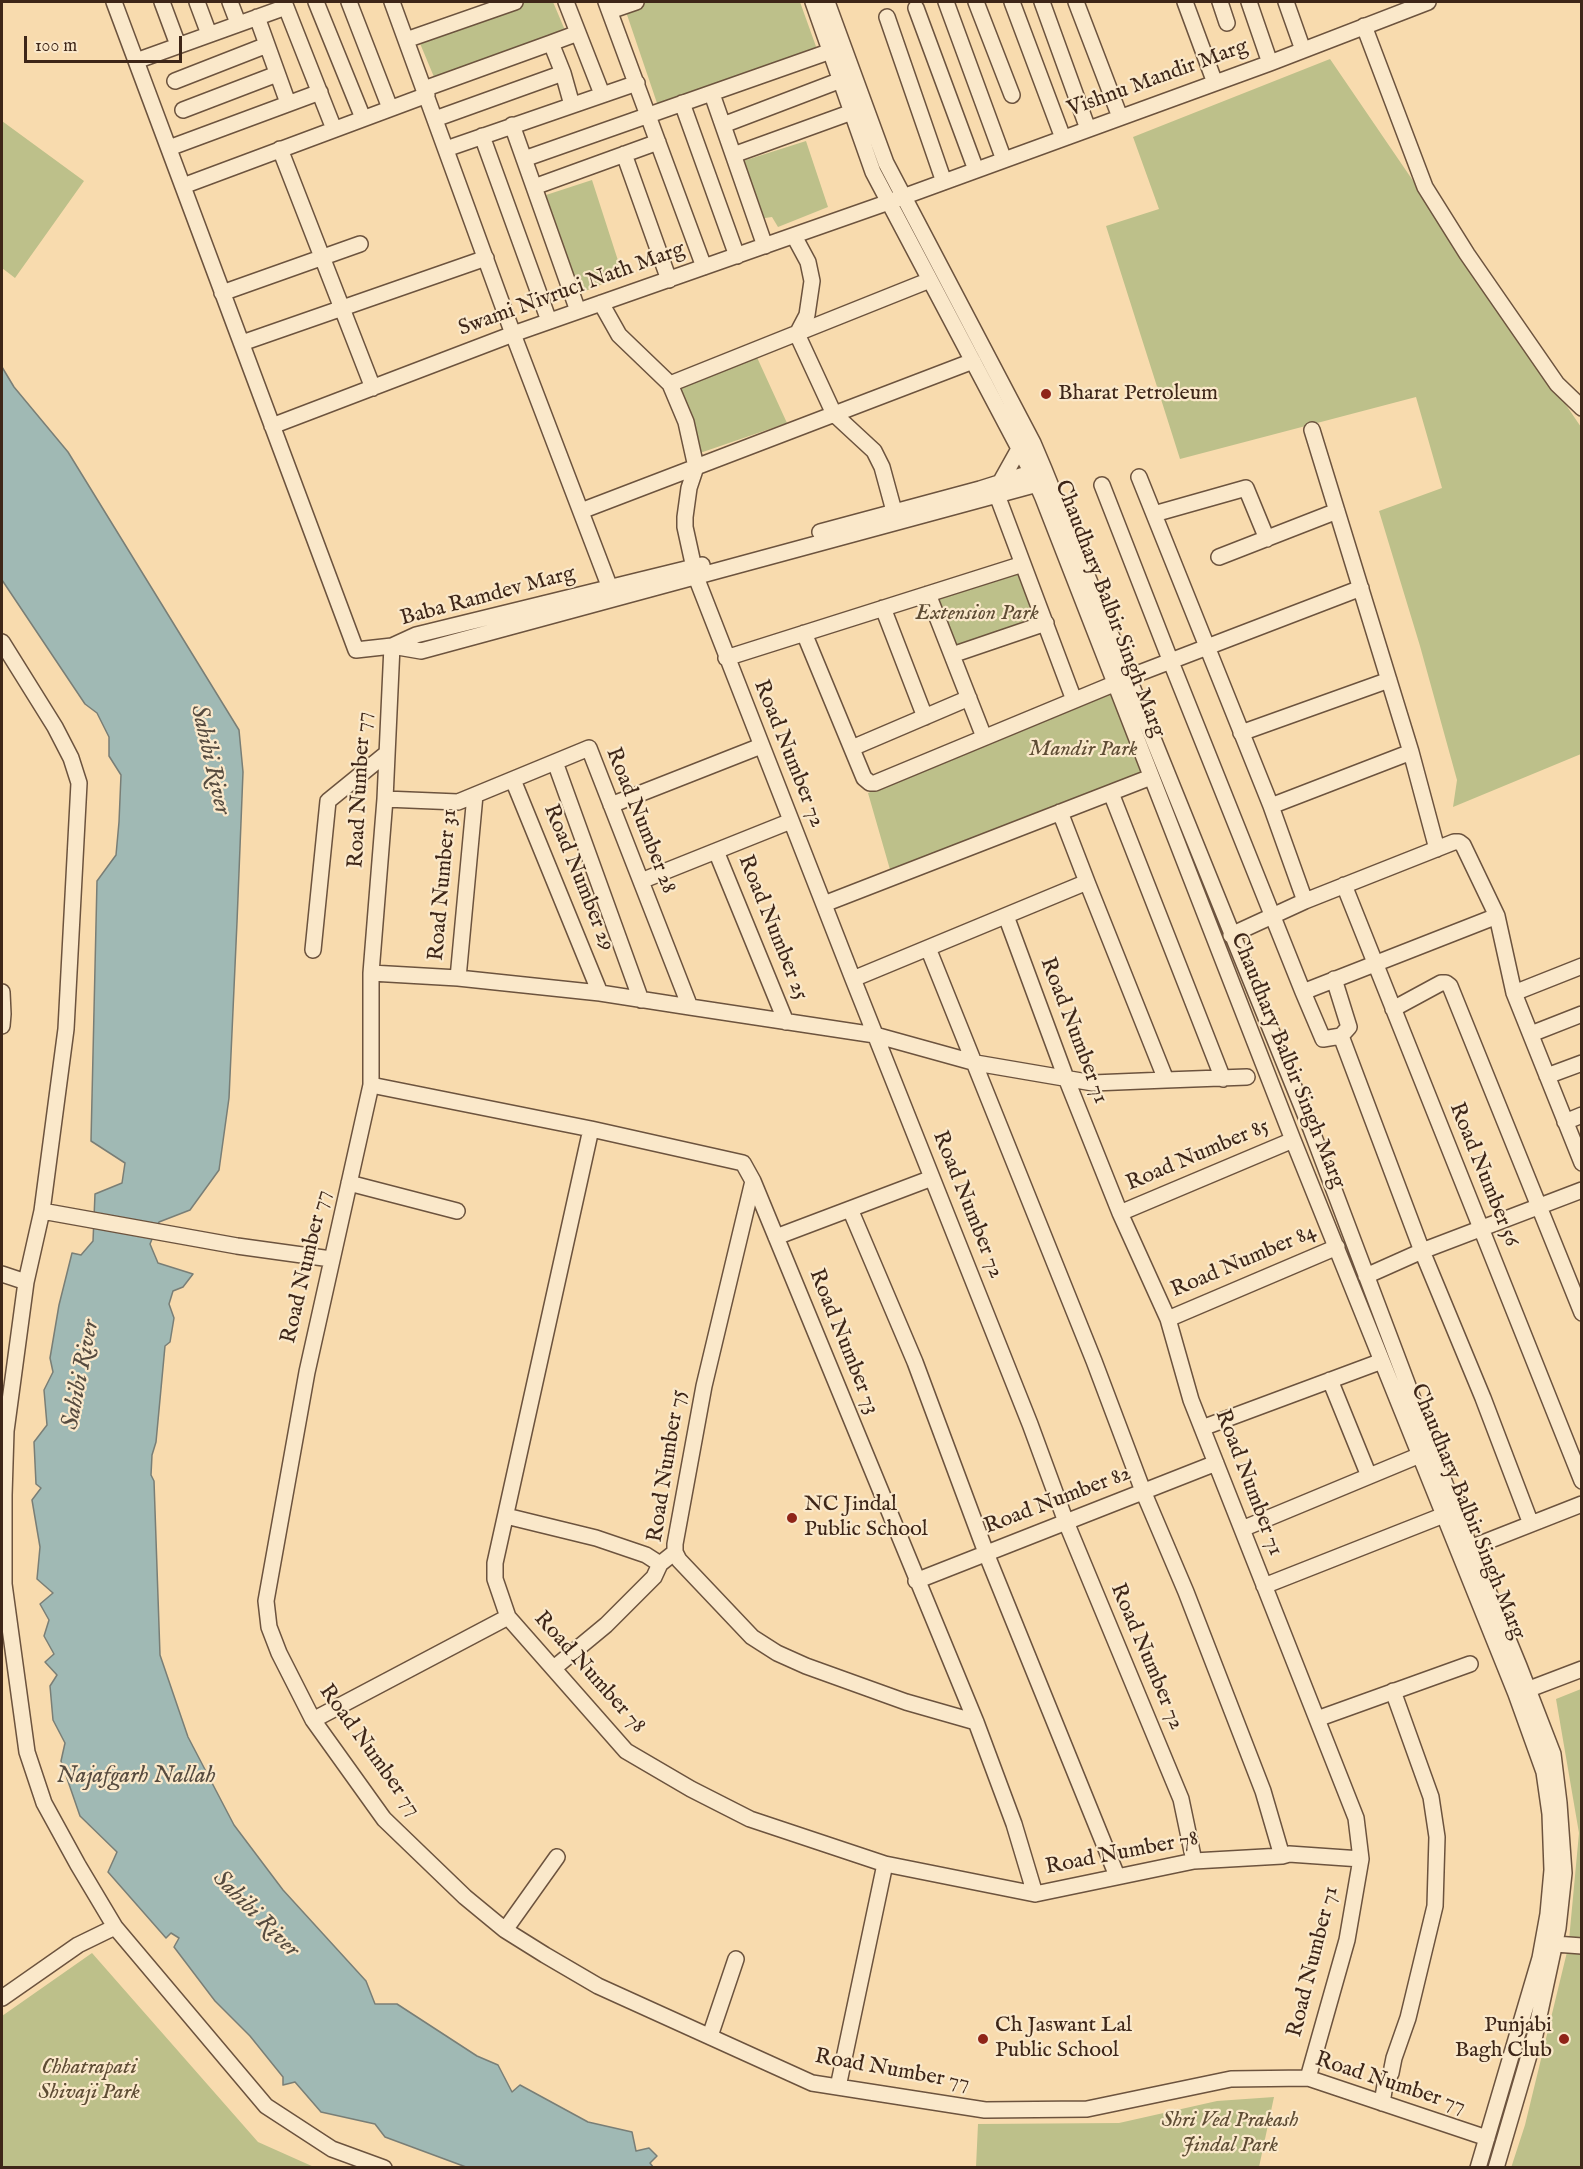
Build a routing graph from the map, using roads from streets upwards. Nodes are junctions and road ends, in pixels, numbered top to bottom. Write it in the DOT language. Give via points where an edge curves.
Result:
graph roads {
  1 [pos="114,2"];
  2 [pos="162,2"];
  3 [pos="197,2"];
  4 [pos="230,2"];
  5 [pos="316,2"];
  6 [pos="349,2"];
  7 [pos="515,2"];
  8 [pos="566,2"];
  9 [pos="636,2"];
  10 [pos="813,2"];
  11 [pos="827,2"];
  12 [pos="946,2"];
  13 [pos="976,2"];
  14 [pos="1012,2"];
  15 [pos="1042,2"];
  16 [pos="1076,2"];
  17 [pos="1185,2"];
  18 [pos="1220,2"];
  19 [pos="1249,2"];
  20 [pos="1286,2"];
  21 [pos="1428,2"];
  22 [pos="398,3"];
  23 [pos="285,4"];
  24 [pos="608,6"];
  25 [pos="916,8"];
  26 [pos="256,17"];
  27 [pos="887,17"];
  28 [pos="1227,22"];
  29 [pos="238,23"];
  30 [pos="1364,26"];
  31 [pos="578,33"];
  32 [pos="209,34"];
  33 [pos="406,40"];
  34 [pos="551,43"];
  35 [pos="178,45"];
  36 [pos="267,45"];
  37 [pos="1303,50"];
  38 [pos="831,51"];
  39 [pos="136,61"];
  40 [pos="1270,63"];
  41 [pos="563,73"];
  42 [pos="277,74"];
  43 [pos="841,80"];
  44 [pos="175,81"];
  45 [pos="1215,83"];
  46 [pos="637,84"];
  47 [pos="320,92"];
  48 [pos="425,92"];
  49 [pos="602,94"];
  50 [pos="712,94"];
  51 [pos="1012,95"];
  52 [pos="288,103"];
  53 [pos="682,103"];
  54 [pos="572,105"];
  55 [pos="390,108"];
  56 [pos="183,110"];
  57 [pos="852,112"];
  58 [pos="648,115"];
  59 [pos="1120,117"];
  60 [pos="363,118"];
  61 [pos="435,119"];
  62 [pos="512,125"];
  63 [pos="723,125"];
  64 [pos="334,129"];
  65 [pos="1088,129"];
  66 [pos="482,136"];
  67 [pos="1063,138"];
  68 [pos="658,142"];
  69 [pos="169,148"];
  70 [pos="446,148"];
  71 [pos="280,149"];
  72 [pos="624,154"];
  73 [pos="734,157"];
  74 [pos="524,159"];
  75 [pos="1004,160"];
  76 [pos="976,170"];
  77 [pos="944,182"];
  78 [pos="183,186"];
  79 [pos="534,187"];
  80 [pos="896,199"];
  81 [pos="794,236"];
  82 [pos="360,244"];
  83 [pos="765,246"];
  84 [pos="737,256"];
  85 [pos="322,258"];
  86 [pos="486,258"];
  87 [pos="704,267"];
  88 [pos="669,280"];
  89 [pos="930,280"];
  90 [pos="222,293"];
  91 [pos="601,303"];
  92 [pos="342,308"];
  93 [pos="578,311"];
  94 [pos="549,321"];
  95 [pos="513,334"];
  96 [pos="796,334"];
  97 [pos="242,343"];
  98 [pos="973,361"];
  99 [pos="670,384"];
  100 [pos="374,387"];
  101 [pos="1581,408"];
  102 [pos="834,414"];
  103 [pos="272,426"];
  104 [pos="1312,430"];
  105 [pos="1019,449"];
  106 [pos="696,467"];
  107 [pos="1040,476"];
  108 [pos="1139,477"];
  109 [pos="1102,485"];
  110 [pos="999,489"];
  111 [pos="581,511"];
  112 [pos="894,511"];
  113 [pos="1337,511"];
  114 [pos="1154,514"];
  115 [pos="1267,538"];
  116 [pos="1220,557"];
  117 [pos="1023,564"];
  118 [pos="695,572"];
  119 [pos="610,588"];
  120 [pos="1360,588"];
  121 [pos="928,594"];
  122 [pos="883,608"];
  123 [pos="1046,623"];
  124 [pos="804,633"];
  125 [pos="2,642"];
  126 [pos="392,646"];
  127 [pos="1207,648"];
  128 [pos="952,655"];
  129 [pos="726,658"];
  130 [pos="1171,662"];
  131 [pos="1122,680"];
  132 [pos="1389,680"];
  133 [pos="969,698"];
  134 [pos="1074,700"];
  135 [pos="925,717"];
  136 [pos="1241,733"];
  137 [pos="984,737"];
  138 [pos="761,746"];
  139 [pos="852,748"];
  140 [pos="1411,752"];
  141 [pos="387,753"];
  142 [pos="555,762"];
  143 [pos="1151,777"];
  144 [pos="513,780"];
  145 [pos="1111,793"];
  146 [pos="475,795"];
  147 [pos="385,799"];
  148 [pos="611,805"];
  149 [pos="1271,806"];
  150 [pos="1060,812"];
  151 [pos="791,821"];
  152 [pos="1437,849"];
  153 [pos="716,851"];
  154 [pos="641,881"];
  155 [pos="1087,882"];
  156 [pos="1344,885"];
  157 [pos="1305,901"];
  158 [pos="824,904"];
  159 [pos="1006,916"];
  160 [pos="1272,916"];
  161 [pos="1497,916"];
  162 [pos="1231,935"];
  163 [pos="928,948"];
  164 [pos="314,950"];
  165 [pos="1375,963"];
  166 [pos="1581,966"];
  167 [pos="371,973"];
  168 [pos="458,978"];
  169 [pos="853,979"];
  170 [pos="1335,979"];
  171 [pos="2,992"];
  172 [pos="1303,992"];
  173 [pos="600,993"];
  174 [pos="1514,993"];
  175 [pos="642,1000"];
  176 [pos="690,1007"];
  177 [pos="1393,1009"];
  178 [pos="1581,1014"];
  179 [pos="2,1018"];
  180 [pos="786,1022"];
  181 [pos="1531,1034"];
  182 [pos="875,1035"];
  183 [pos="1341,1036"];
  184 [pos="976,1063"];
  185 [pos="1581,1063"];
  186 [pos="1548,1076"];
  187 [pos="1247,1077"];
  188 [pos="1066,1078"];
  189 [pos="1223,1079"];
  190 [pos="1166,1080"];
  191 [pos="371,1085"];
  192 [pos="1581,1115"];
  193 [pos="1565,1122"];
  194 [pos="591,1128"];
  195 [pos="1293,1140"];
  196 [pos="1581,1163"];
  197 [pos="932,1178"];
  198 [pos="753,1181"];
  199 [pos="349,1183"];
  200 [pos="1581,1190"];
  201 [pos="1539,1206"];
  202 [pos="850,1209"];
  203 [pos="42,1211"];
  204 [pos="457,1211"];
  205 [pos="1120,1213"];
  206 [pos="1480,1228"];
  207 [pos="776,1237"];
  208 [pos="1337,1247"];
  209 [pos="1422,1251"];
  210 [pos="331,1259"];
  211 [pos="2,1274"];
  212 [pos="1366,1276"];
  213 [pos="26,1282"];
  214 [pos="1581,1312"];
  215 [pos="1168,1319"];
  216 [pos="1382,1361"];
  217 [pos="1330,1380"];
  218 [pos="1202,1428"];
  219 [pos="1420,1455"];
  220 [pos="1216,1463"];
  221 [pos="1369,1476"];
  222 [pos="1581,1482"];
  223 [pos="1143,1491"];
  224 [pos="1581,1504"];
  225 [pos="1444,1515"];
  226 [pos="506,1516"];
  227 [pos="1066,1522"];
  228 [pos="1532,1524"];
  229 [pos="1242,1528"];
  230 [pos="1470,1548"];
  231 [pos="675,1552"];
  232 [pos="986,1553"];
  233 [pos="660,1564"];
  234 [pos="916,1581"];
  235 [pos="1264,1586"];
  236 [pos="508,1617"];
  237 [pos="1501,1640"];
  238 [pos="1470,1664"];
  239 [pos="554,1668"];
  240 [pos="1581,1669"];
  241 [pos="1581,1680"];
  242 [pos="1394,1691"];
  243 [pos="1524,1697"];
  244 [pos="313,1719"];
  245 [pos="1317,1719"];
  246 [pos="976,1722"];
  247 [pos="1282,1856"];
  248 [pos="557,1857"];
  249 [pos="1361,1859"];
  250 [pos="1194,1861"];
  251 [pos="885,1864"];
  252 [pos="1117,1876"];
  253 [pos="1035,1894"];
  254 [pos="116,1927"];
  255 [pos="505,1930"];
  256 [pos="1555,1944"];
  257 [pos="1581,1946"];
  258 [pos="735,1959"];
  259 [pos="2,1998"];
  260 [pos="710,2036"];
  261 [pos="1308,2078"];
  262 [pos="838,2087"];
  263 [pos="1382,2103"];
  264 [pos="1487,2138"];
  265 [pos="384,2168"];
  266 [pos="1478,2168"];
  267 [pos="1496,2168"];
  1 -- 39 [label="street"];
  2 -- 35 [label="street"];
  3 -- 32 [label="street"];
  4 -- 29 [label="street"];
  5 -- 60 [label="street"];
  6 -- 55 [label="street"];
  7 -- 33 [label="street"];
  8 -- 31 [label="street"];
  9 -- 24 [label="street"];
  10 -- 38 [label="street, Chaudhary Balbir Singh Marg"];
  11 -- 80 [label="street, Chaudhary Balbir Singh Marg"];
  12 -- 75 [label="street"];
  13 -- 51 [label="street"];
  14 -- 67 [label="street"];
  15 -- 65 [label="street"];
  16 -- 59 [label="street"];
  17 -- 45 [label="street"];
  18 -- 28 [label="street"];
  19 -- 40 [label="street"];
  20 -- 37 [label="street"];
  21 -- 30 [label="street, Vishnu Mandir Marg"];
  22 -- 33 [label="street"];
  23 -- 26 [label="street"];
  23 -- 47 [label="street"];
  24 -- 46 [label="street"];
  25 -- 76 [label="street"];
  26 -- 29 [label="street"];
  26 -- 36 [label="street"];
  27 -- 77 [label="street"];
  29 -- 32 [label="street"];
  30 -- 37 [label="street, Vishnu Mandir Marg"];
  30 -- 101 [label="street" via="1425,187 1557,384"];
  31 -- 34 [label="street"];
  31 -- 49 [label="street"];
  32 -- 35 [label="street"];
  33 -- 48 [label="street"];
  34 -- 41 [label="street"];
  34 -- 48 [label="street"];
  35 -- 39 [label="street"];
  36 -- 42 [label="street"];
  36 -- 44 [label="street"];
  37 -- 40 [label="street, Vishnu Mandir Marg"];
  38 -- 43 [label="street, Chaudhary Balbir Singh Marg"];
  38 -- 50 [label="street"];
  39 -- 69 [label="street"];
  40 -- 45 [label="street, Vishnu Mandir Marg"];
  41 -- 54 [label="street"];
  41 -- 61 [label="street"];
  42 -- 52 [label="street"];
  42 -- 56 [label="street"];
  43 -- 57 [label="street, Chaudhary Balbir Singh Marg"];
  43 -- 63 [label="street"];
  45 -- 59 [label="street, Vishnu Mandir Marg"];
  46 -- 49 [label="street"];
  46 -- 58 [label="street"];
  47 -- 52 [label="street"];
  47 -- 64 [label="street"];
  48 -- 55 [label="street"];
  48 -- 61 [label="street"];
  49 -- 54 [label="street"];
  50 -- 53 [label="street"];
  50 -- 63 [label="street"];
  52 -- 69 [label="street"];
  53 -- 58 [label="street"];
  53 -- 84 [label="street"];
  54 -- 62 [label="street"];
  55 -- 60 [label="street"];
  57 -- 73 [label="street"];
  57 -- 80 [label="street, Chaudhary Balbir Singh Marg" via="873,172"];
  58 -- 68 [label="street"];
  58 -- 74 [label="street"];
  59 -- 65 [label="street, Vishnu Mandir Marg"];
  60 -- 64 [label="street"];
  61 -- 70 [label="street"];
  62 -- 66 [label="street"];
  62 -- 74 [label="street"];
  63 -- 73 [label="street"];
  64 -- 71 [label="street"];
  65 -- 67 [label="street, Vishnu Mandir Marg"];
  66 -- 70 [label="street"];
  66 -- 94 [label="street"];
  67 -- 75 [label="street, Vishnu Mandir Marg"];
  68 -- 72 [label="street"];
  68 -- 87 [label="street"];
  69 -- 78 [label="street"];
  70 -- 86 [label="street"];
  71 -- 78 [label="street"];
  71 -- 85 [label="street"];
  72 -- 79 [label="street"];
  72 -- 88 [label="street"];
  73 -- 83 [label="street"];
  74 -- 79 [label="street"];
  75 -- 76 [label="street, Vishnu Mandir Marg"];
  76 -- 77 [label="street, Vishnu Mandir Marg"];
  77 -- 80 [label="street, Vishnu Mandir Marg"];
  78 -- 90 [label="street"];
  79 -- 93 [label="street"];
  80 -- 81 [label="street, Swami Nivruci Nath Marg"];
  80 -- 89 [label="street, Chaudhary Balbir Singh Marg"];
  80 -- 107 [label="street, Chaudhary Balbir Singh Marg" via="1032,443"];
  81 -- 83 [label="street, Swami Nivruci Nath Marg"];
  81 -- 96 [label="street" via="808,262 812,281 807,315"];
  82 -- 85 [label="street"];
  83 -- 84 [label="street, Swami Nivruci Nath Marg"];
  84 -- 87 [label="street, Swami Nivruci Nath Marg"];
  85 -- 90 [label="street"];
  85 -- 92 [label="street"];
  86 -- 92 [label="street"];
  86 -- 95 [label="street"];
  87 -- 88 [label="street, Swami Nivruci Nath Marg"];
  88 -- 91 [label="street, Swami Nivruci Nath Marg"];
  89 -- 96 [label="street"];
  89 -- 98 [label="street, Chaudhary Balbir Singh Marg"];
  90 -- 97 [label="street"];
  91 -- 93 [label="street, Swami Nivruci Nath Marg"];
  91 -- 99 [label="street" via="619,335"];
  92 -- 97 [label="street"];
  92 -- 100 [label="street"];
  93 -- 94 [label="street, Swami Nivruci Nath Marg"];
  94 -- 95 [label="street, Swami Nivruci Nath Marg"];
  95 -- 100 [label="street, Swami Nivruci Nath Marg"];
  95 -- 111 [label="street"];
  96 -- 99 [label="street"];
  96 -- 102 [label="street"];
  97 -- 103 [label="street"];
  98 -- 102 [label="street"];
  98 -- 105 [label="street, Chaudhary Balbir Singh Marg"];
  99 -- 106 [label="street" via="686,422"];
  100 -- 103 [label="street, Swami Nivruci Nath Marg"];
  102 -- 106 [label="street"];
  102 -- 112 [label="street" via="874,451"];
  103 -- 126 [label="street" via="356,650"];
  104 -- 113 [label="street"];
  105 -- 107 [label="street, Chaudhary Balbir Singh Marg"];
  105 -- 110 [label="street"];
  106 -- 111 [label="street"];
  106 -- 118 [label="street, Road Number 72" via="686,517"];
  107 -- 110 [label="street, Baba Ramdev Marg"];
  107 -- 131 [label="street, Chaudhary Balbir Singh Marg"];
  108 -- 114 [label="street"];
  109 -- 130 [label="street"];
  110 -- 112 [label="street, Baba Ramdev Marg"];
  110 -- 117 [label="street"];
  110 -- 118 [label="street, Baba Ramdev Marg"];
  111 -- 119 [label="street"];
  112 -- 118 [label="street, Baba Ramdev Marg"];
  113 -- 115 [label="street"];
  113 -- 120 [label="street"];
  114 -- 115 [label="street" via="1246,488"];
  114 -- 127 [label="street"];
  115 -- 116 [label="street"];
  117 -- 121 [label="street"];
  117 -- 123 [label="street"];
  118 -- 119 [label="street, Baba Ramdev Marg"];
  118 -- 126 [label="street, Baba Ramdev Marg" via="421,651"];
  118 -- 129 [label="street, Road Number 72"];
  119 -- 126 [label="street, Baba Ramdev Marg" via="416,635"];
  120 -- 127 [label="street"];
  120 -- 132 [label="street"];
  121 -- 122 [label="street"];
  121 -- 128 [label="street"];
  122 -- 124 [label="street"];
  122 -- 135 [label="street"];
  123 -- 128 [label="street"];
  123 -- 134 [label="street"];
  124 -- 129 [label="street"];
  124 -- 139 [label="street"];
  125 -- 203 [label="street" via="55,727 79,783 66,1029"];
  126 -- 141 [label="street, Road Number 77"];
  127 -- 130 [label="street"];
  127 -- 136 [label="street"];
  128 -- 133 [label="street"];
  129 -- 138 [label="street, Road Number 72"];
  130 -- 131 [label="street"];
  130 -- 160 [label="street"];
  131 -- 134 [label="street"];
  131 -- 143 [label="street, Chaudhary Balbir Singh Marg"];
  131 -- 162 [label="street, Chaudhary Balbir Singh Marg"];
  132 -- 136 [label="street"];
  132 -- 140 [label="street"];
  133 -- 135 [label="street"];
  133 -- 137 [label="street"];
  134 -- 137 [label="street"];
  135 -- 139 [label="street"];
  136 -- 149 [label="street"];
  137 -- 139 [label="street" via="875,783 864,778"];
  138 -- 148 [label="street"];
  138 -- 151 [label="street, Road Number 72"];
  140 -- 149 [label="street"];
  140 -- 152 [label="street"];
  141 -- 147 [label="street, Road Number 77"];
  141 -- 164 [label="street" via="327,801"];
  142 -- 144 [label="street, Road Number 28"];
  142 -- 148 [label="street, Road Number 28" via="590,748"];
  142 -- 175 [label="street"];
  143 -- 145 [label="street"];
  143 -- 195 [label="street, Chaudhary Balbir Singh Marg"];
  144 -- 146 [label="street, Road Number 28"];
  144 -- 173 [label="street, Road Number 29"];
  145 -- 150 [label="street"];
  145 -- 189 [label="street"];
  146 -- 147 [label="street, Road Number 28" via="458,802"];
  146 -- 168 [label="street, Road Number 31"];
  147 -- 167 [label="street, Road Number 77"];
  148 -- 154 [label="street, Road Number 28"];
  149 -- 157 [label="street"];
  150 -- 155 [label="street"];
  150 -- 158 [label="street"];
  151 -- 153 [label="street"];
  151 -- 158 [label="street, Road Number 72"];
  152 -- 156 [label="street"];
  152 -- 161 [label="street" via="1454,842 1463,845"];
  153 -- 154 [label="street"];
  153 -- 180 [label="street, Road Number 25"];
  154 -- 176 [label="street, Road Number 28"];
  155 -- 159 [label="street"];
  155 -- 190 [label="street"];
  156 -- 157 [label="street"];
  156 -- 165 [label="street, Road Number 56"];
  157 -- 160 [label="street"];
  158 -- 169 [label="street, Road Number 72"];
  159 -- 163 [label="street"];
  159 -- 188 [label="street, Road Number 71"];
  160 -- 162 [label="street"];
  160 -- 172 [label="street"];
  161 -- 165 [label="street"];
  161 -- 174 [label="street"];
  162 -- 212 [label="street, Chaudhary Balbir Singh Marg"];
  163 -- 169 [label="street"];
  163 -- 184 [label="street"];
  165 -- 170 [label="street"];
  165 -- 177 [label="street, Road Number 56"];
  166 -- 174 [label="street"];
  167 -- 168 [label="street"];
  167 -- 191 [label="street, Road Number 77"];
  168 -- 173 [label="street"];
  169 -- 182 [label="street, Road Number 72"];
  170 -- 172 [label="street"];
  170 -- 183 [label="street" via="1349,1024"];
  171 -- 179 [label="street"];
  172 -- 183 [label="street" via="1323,1039"];
  173 -- 175 [label="street"];
  174 -- 181 [label="street"];
  175 -- 176 [label="street"];
  176 -- 180 [label="street"];
  177 -- 201 [label="street" via="1442,983 1450,986"];
  177 -- 206 [label="street, Road Number 56"];
  178 -- 181 [label="street"];
  180 -- 182 [label="street"];
  181 -- 186 [label="street"];
  182 -- 184 [label="street"];
  182 -- 197 [label="street, Road Number 72"];
  183 -- 209 [label="street"];
  184 -- 188 [label="street"];
  184 -- 223 [label="street"];
  185 -- 186 [label="street"];
  186 -- 193 [label="street"];
  187 -- 189 [label="street"];
  188 -- 190 [label="street" via="1093,1083"];
  188 -- 205 [label="street, Road Number 71"];
  189 -- 190 [label="street"];
  191 -- 194 [label="street, Road Number 73"];
  191 -- 199 [label="street, Road Number 77"];
  192 -- 193 [label="street"];
  193 -- 196 [label="street"];
  194 -- 198 [label="street, Road Number 73" via="738,1161"];
  194 -- 226 [label="street, Road Number 78"];
  195 -- 205 [label="street, Road Number 85"];
  195 -- 208 [label="street, Chaudhary Balbir Singh Marg"];
  197 -- 202 [label="street"];
  197 -- 227 [label="street, Road Number 72"];
  198 -- 207 [label="street, Road Number 73"];
  198 -- 231 [label="street, Road Number 75" via="704,1386"];
  199 -- 204 [label="street"];
  199 -- 210 [label="street, Road Number 77"];
  200 -- 201 [label="street"];
  201 -- 206 [label="street"];
  201 -- 214 [label="street"];
  202 -- 207 [label="street"];
  202 -- 232 [label="street" via="915,1362"];
  203 -- 210 [label="street"];
  203 -- 213 [label="street"];
  205 -- 215 [label="street, Road Number 71"];
  206 -- 209 [label="street"];
  206 -- 222 [label="street, Road Number 56"];
  207 -- 234 [label="street, Road Number 73"];
  208 -- 215 [label="street, Road Number 84"];
  208 -- 216 [label="street, Chaudhary Balbir Singh Marg"];
  209 -- 212 [label="street"];
  209 -- 228 [label="street"];
  210 -- 244 [label="street, Road Number 77" via="266,1601 269,1627 279,1653"];
  211 -- 213 [label="street"];
  212 -- 230 [label="street, Chaudhary Balbir Singh Marg"];
  213 -- 254 [label="street" via="6,1431 4,1495 4,1584 18,1695 27,1752 44,1803"];
  215 -- 218 [label="street, Road Number 71"];
  216 -- 217 [label="street"];
  216 -- 219 [label="street, Chaudhary Balbir Singh Marg"];
  217 -- 218 [label="street"];
  217 -- 221 [label="street"];
  218 -- 220 [label="street, Road Number 71"];
  219 -- 221 [label="street"];
  219 -- 225 [label="street, Chaudhary Balbir Singh Marg"];
  220 -- 223 [label="street, Road Number 82"];
  220 -- 229 [label="street, Road Number 71"];
  221 -- 229 [label="street"];
  223 -- 227 [label="street, Road Number 82"];
  223 -- 247 [label="street" via="1263,1791"];
  224 -- 228 [label="street"];
  225 -- 235 [label="street"];
  225 -- 237 [label="street, Chaudhary Balbir Singh Marg"];
  226 -- 233 [label="street" via="596,1539 646,1555"];
  226 -- 236 [label="street, Road Number 78" via="495,1579"];
  227 -- 232 [label="street, Road Number 82"];
  227 -- 250 [label="street, Road Number 72" via="1181,1799"];
  228 -- 230 [label="street"];
  229 -- 235 [label="street, Road Number 71"];
  230 -- 237 [label="street, Chaudhary Balbir Singh Marg"];
  231 -- 233 [label="street"];
  231 -- 246 [label="street, Road Number 75" via="753,1637 777,1653 906,1702"];
  232 -- 234 [label="street, Road Number 82"];
  232 -- 252 [label="street"];
  233 -- 239 [label="street" via="654,1577 606,1625"];
  234 -- 246 [label="street, Road Number 73"];
  235 -- 245 [label="street, Road Number 71"];
  236 -- 239 [label="street, Road Number 78"];
  236 -- 244 [label="street"];
  237 -- 243 [label="street, Chaudhary Balbir Singh Marg"];
  238 -- 242 [label="street"];
  239 -- 251 [label="street, Road Number 78" via="626,1750 683,1785 750,1819"];
  240 -- 243 [label="street"];
  241 -- 243 [label="street"];
  242 -- 245 [label="street"];
  242 -- 263 [label="street" via="1431,1797 1437,1849 1435,1906 1408,2018"];
  243 -- 256 [label="street, Chaudhary Balbir Singh Marg" via="1552,1754 1559,1803 1564,1873"];
  243 -- 264 [label="street, Chaudhary Balbir Singh Marg" via="1544,1772 1552,1870 1540,1958"];
  244 -- 255 [label="street, Road Number 77" via="384,1819"];
  245 -- 249 [label="street, Road Number 71" via="1356,1818"];
  246 -- 253 [label="street, Road Number 73"];
  247 -- 249 [label="street, Road Number 78"];
  247 -- 250 [label="street, Road Number 78"];
  248 -- 255 [label="street"];
  249 -- 261 [label="street, Road Number 71" via="1347,1940"];
  250 -- 252 [label="street, Road Number 78"];
  251 -- 253 [label="street, Road Number 78"];
  251 -- 262 [label="street"];
  252 -- 253 [label="street, Road Number 78"];
  254 -- 259 [label="street" via="78,1945"];
  254 -- 265 [label="street" via="266,2106 332,2149"];
  255 -- 260 [label="street, Road Number 77" via="598,1986"];
  256 -- 257 [label="street"];
  256 -- 267 [label="street, Chaudhary Balbir Singh Marg" via="1535,2035"];
  258 -- 260 [label="street"];
  260 -- 262 [label="street, Road Number 77" via="813,2083"];
  261 -- 262 [label="street, Road Number 77" via="1231,2079 1087,2109 985,2110"];
  261 -- 263 [label="street, Road Number 77"];
  263 -- 264 [label="street, Road Number 77"];
  264 -- 266 [label="street, Chaudhary Balbir Singh Marg"];
}
